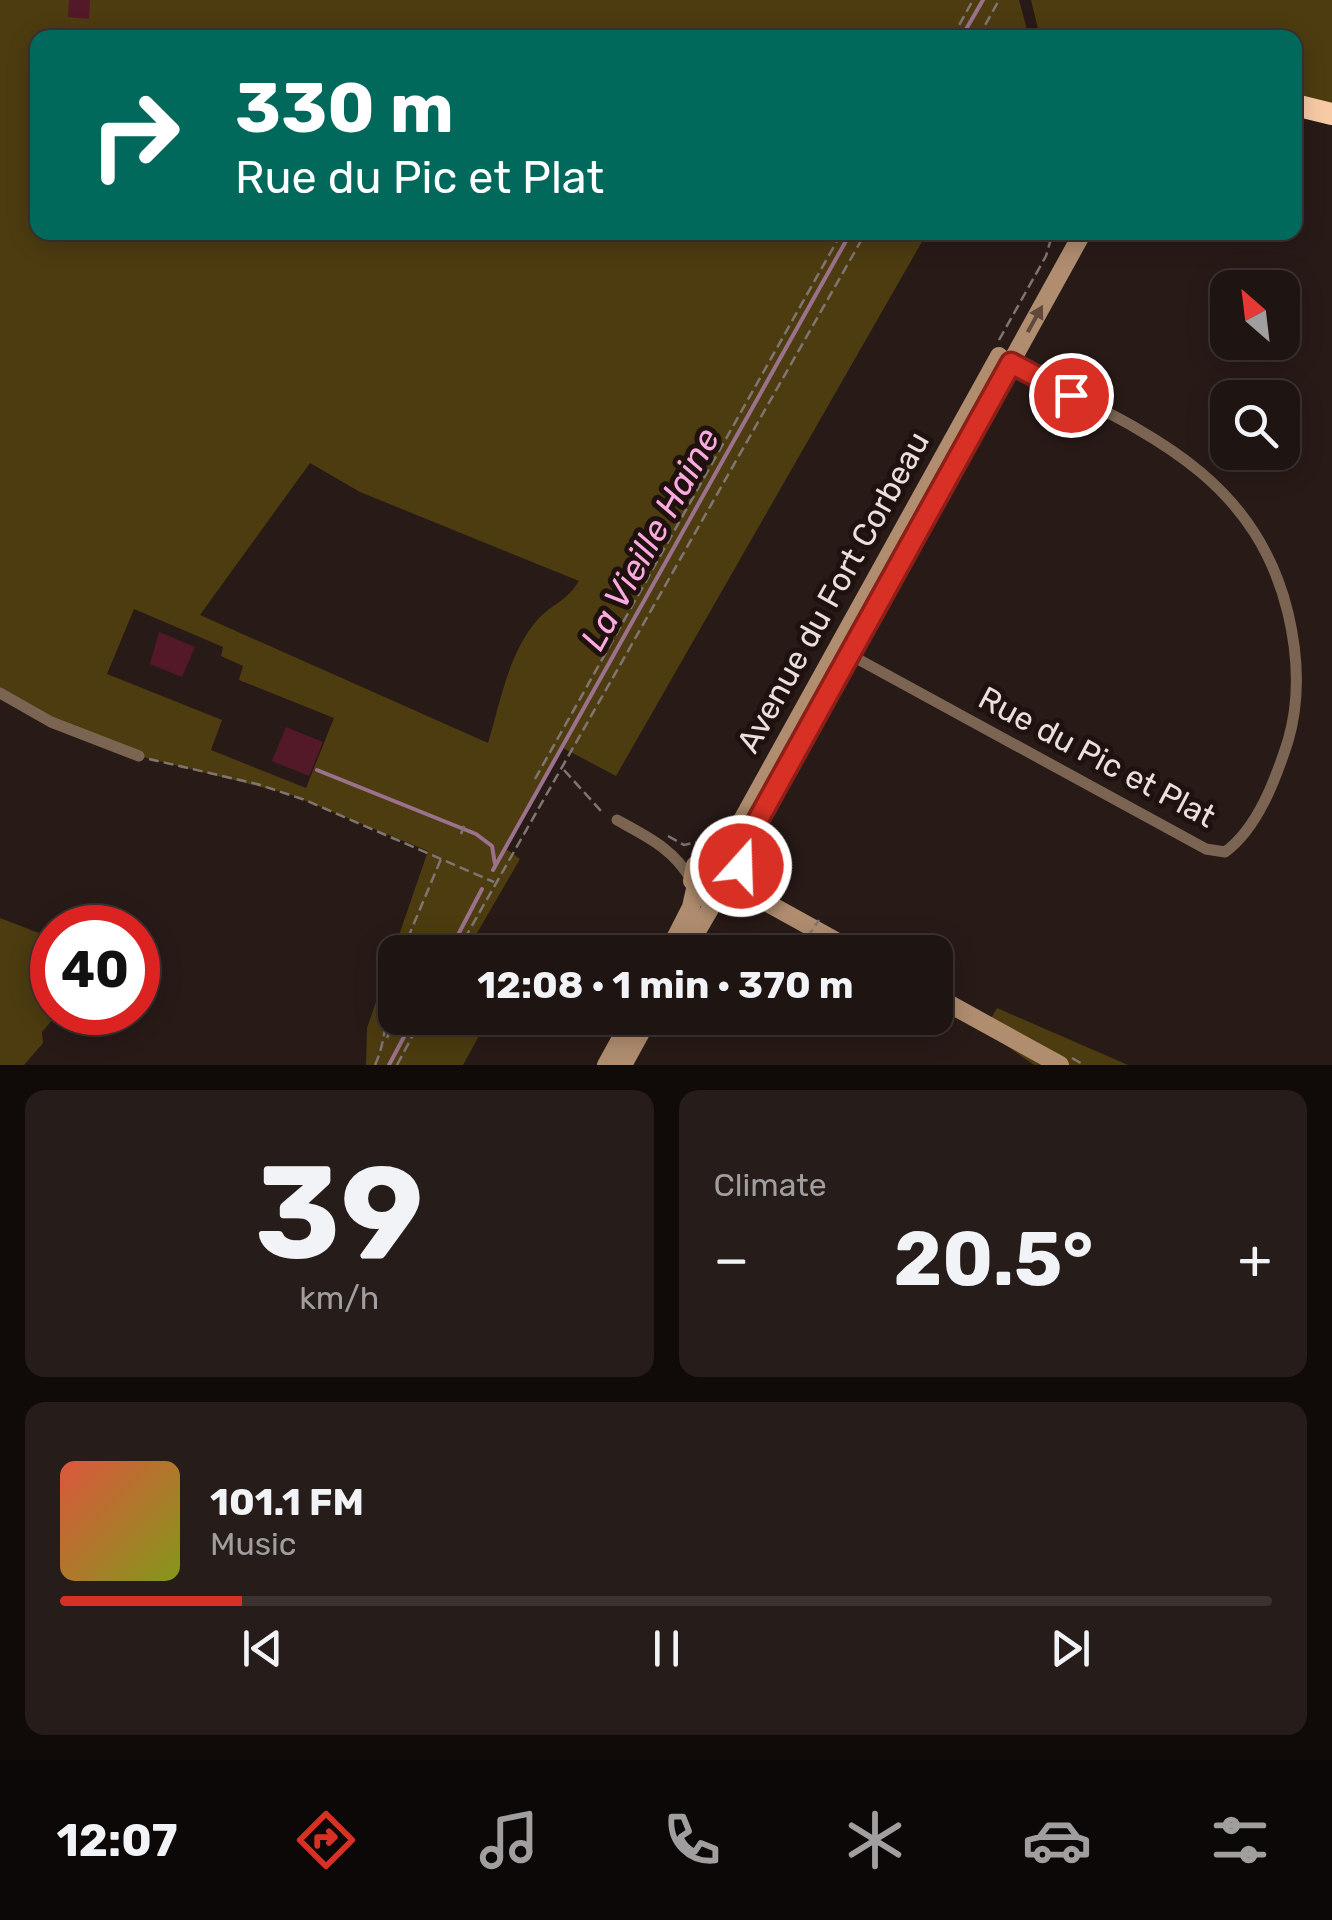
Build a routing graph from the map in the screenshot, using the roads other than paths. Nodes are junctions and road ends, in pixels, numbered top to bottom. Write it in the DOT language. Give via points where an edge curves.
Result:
graph roads {
  1 [pos="1302,107"];
  2 [pos="1332,114"];
  3 [pos="1075,240"];
  4 [pos="1005,360"];
  5 [pos="843,651"];
  6 [pos="0,692"];
  7 [pos="139,756"];
  8 [pos="617,820"];
  9 [pos="668,848"];
  10 [pos="711,852"];
  11 [pos="742,870"];
  12 [pos="693,885"];
  13 [pos="722,900"];
  14 [pos="764,901"];
  15 [pos="677,935"];
  16 [pos="697,935"];
  17 [pos="825,935"];
  18 [pos="953,1006"];
  19 [pos="623,1035"];
  20 [pos="639,1035"];
  21 [pos="606,1065"];
  22 [pos="622,1065"];
  23 [pos="1060,1065"];
  1 -- 2 [label="highway"];
  4 -- 3 [label="street, Avenue du Fort Corbeau, one-way" via="1054,260"];
  4 -- 5 [label="street, Avenue du Fort Corbeau"];
  4 -- 5 [label="street, Rue du Pic et Plat" via="1181,453 1226,494 1266,548 1285,600 1296,673 1295,717 1268,793 1237,843 1225,852 1206,849"];
  5 -- 10 [label="street, Avenue du Fort Corbeau" via="742,820"];
  5 -- 11 [label="street, Avenue du Fort Corbeau" via="754,827"];
  6 -- 7 [label="street" via="52,722"];
  8 -- 9 [label="street"];
  9 -- 10 [label="street"];
  9 -- 12 [label="street"];
  10 -- 11 [label="street" via="731,855"];
  10 -- 12 [label="street" via="695,864"];
  11 -- 13 [label="street" via="740,888"];
  11 -- 14 [label="street"];
  12 -- 13 [label="street"];
  12 -- 15 [label="street"];
  13 -- 14 [label="street"];
  13 -- 16 [label="street"];
  14 -- 17 [label="street"];
  18 -- 23 [label="street"];
  19 -- 21 [label="street"];
  20 -- 22 [label="street"];
}
